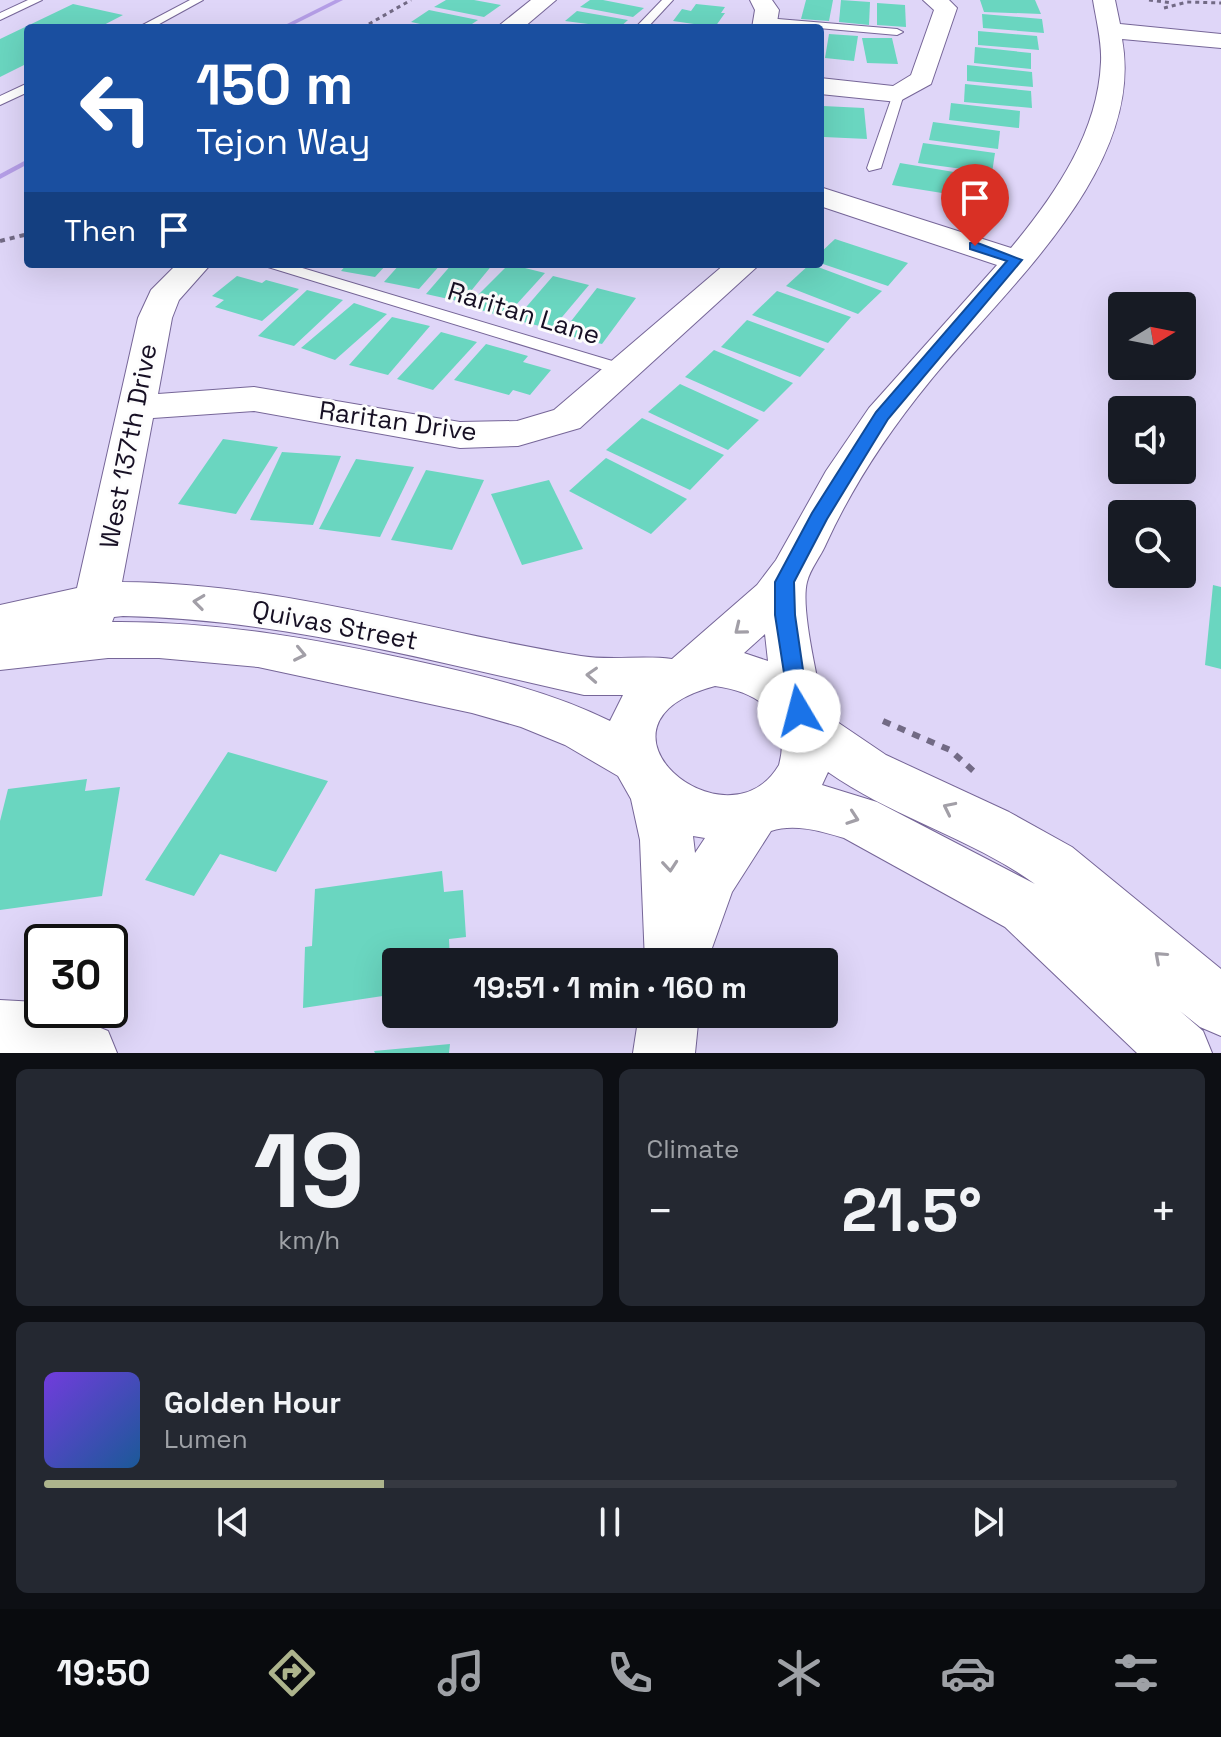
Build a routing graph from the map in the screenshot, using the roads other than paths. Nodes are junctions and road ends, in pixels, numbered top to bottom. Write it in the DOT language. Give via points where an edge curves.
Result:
graph roads {
  1 [pos="37,0"];
  2 [pos="198,0"];
  3 [pos="545,0"];
  4 [pos="668,0"];
  5 [pos="934,0"];
  6 [pos="764,16"];
  7 [pos="1108,16"];
  8 [pos="0,17"];
  9 [pos="151,24"];
  10 [pos="513,24"];
  11 [pos="645,24"];
  12 [pos="897,32"];
  13 [pos="1221,41"];
  14 [pos="824,86"];
  15 [pos="24,89"];
  16 [pos="898,94"];
  17 [pos="0,101"];
  18 [pos="874,168"];
  19 [pos="824,200"];
  20 [pos="1015,260"];
  21 [pos="191,268"];
  22 [pos="286,268"];
  23 [pos="739,268"];
  24 [pos="623,370"];
  25 [pos="136,407"];
  26 [pos="785,582"];
  27 [pos="90,621"];
  28 [pos="0,622"];
  29 [pos="0,652"];
  30 [pos="680,673"];
  31 [pos="803,720"];
  32 [pos="644,775"];
  33 [pos="764,809"];
  34 [pos="675,948"];
  35 [pos="681,948"];
  36 [pos="1221,1006"];
  37 [pos="667,1028"];
  38 [pos="0,1030"];
  39 [pos="86,1053"];
  40 [pos="664,1053"];
  41 [pos="1181,1053"];
  1 -- 8 [label="lane"];
  2 -- 9 [label="lane"];
  3 -- 10 [label="street"];
  4 -- 11 [label="lane"];
  5 -- 16 [label="street" via="946,8 922,79"];
  6 -- 12 [label="lane"];
  7 -- 13 [label="street"];
  7 -- 20 [label="street" via="1114,86 1101,132 1063,203"];
  14 -- 16 [label="street"];
  15 -- 17 [label="lane"];
  16 -- 18 [label="lane"];
  19 -- 20 [label="street"];
  20 -- 26 [label="street" via="882,416 818,517"];
  21 -- 25 [label="street, West 137th Drive" via="159,307"];
  22 -- 24 [label="lane, Raritan Lane"];
  23 -- 24 [label="street, Raritan Drive"];
  24 -- 25 [label="street, Raritan Drive" via="567,419 518,433 460,435 254,399"];
  25 -- 27 [label="street, West 137th Drive"];
  26 -- 30 [label="street, one-way" via="756,616"];
  26 -- 31 [label="street" via="785,615"];
  27 -- 28 [label="street, Quivas Street" via="55,608"];
  27 -- 29 [label="street, Quivas Street"];
  30 -- 27 [label="street, Quivas Street, one-way" via="584,676 297,614 177,600"];
  27 -- 32 [label="street, Quivas Street, one-way" via="144,637 294,652 482,696 560,718 602,738"];
  30 -- 31 [label="street" via="727,668 764,679 784,693"];
  30 -- 32 [label="street" via="649,692 636,712 630,735"];
  31 -- 33 [label="street" via="810,749 805,770 795,789"];
  36 -- 31 [label="street, one-way" via="1028,849 876,775"];
  32 -- 33 [label="street" via="676,805 700,815 726,817"];
  32 -- 34 [label="street, one-way" via="667,840"];
  33 -- 35 [label="street" via="708,880"];
  33 -- 41 [label="street, one-way" via="817,807 858,819 1025,908"];
  37 -- 40 [label="street"];
  38 -- 39 [label="street" via="37,1032"];
}
